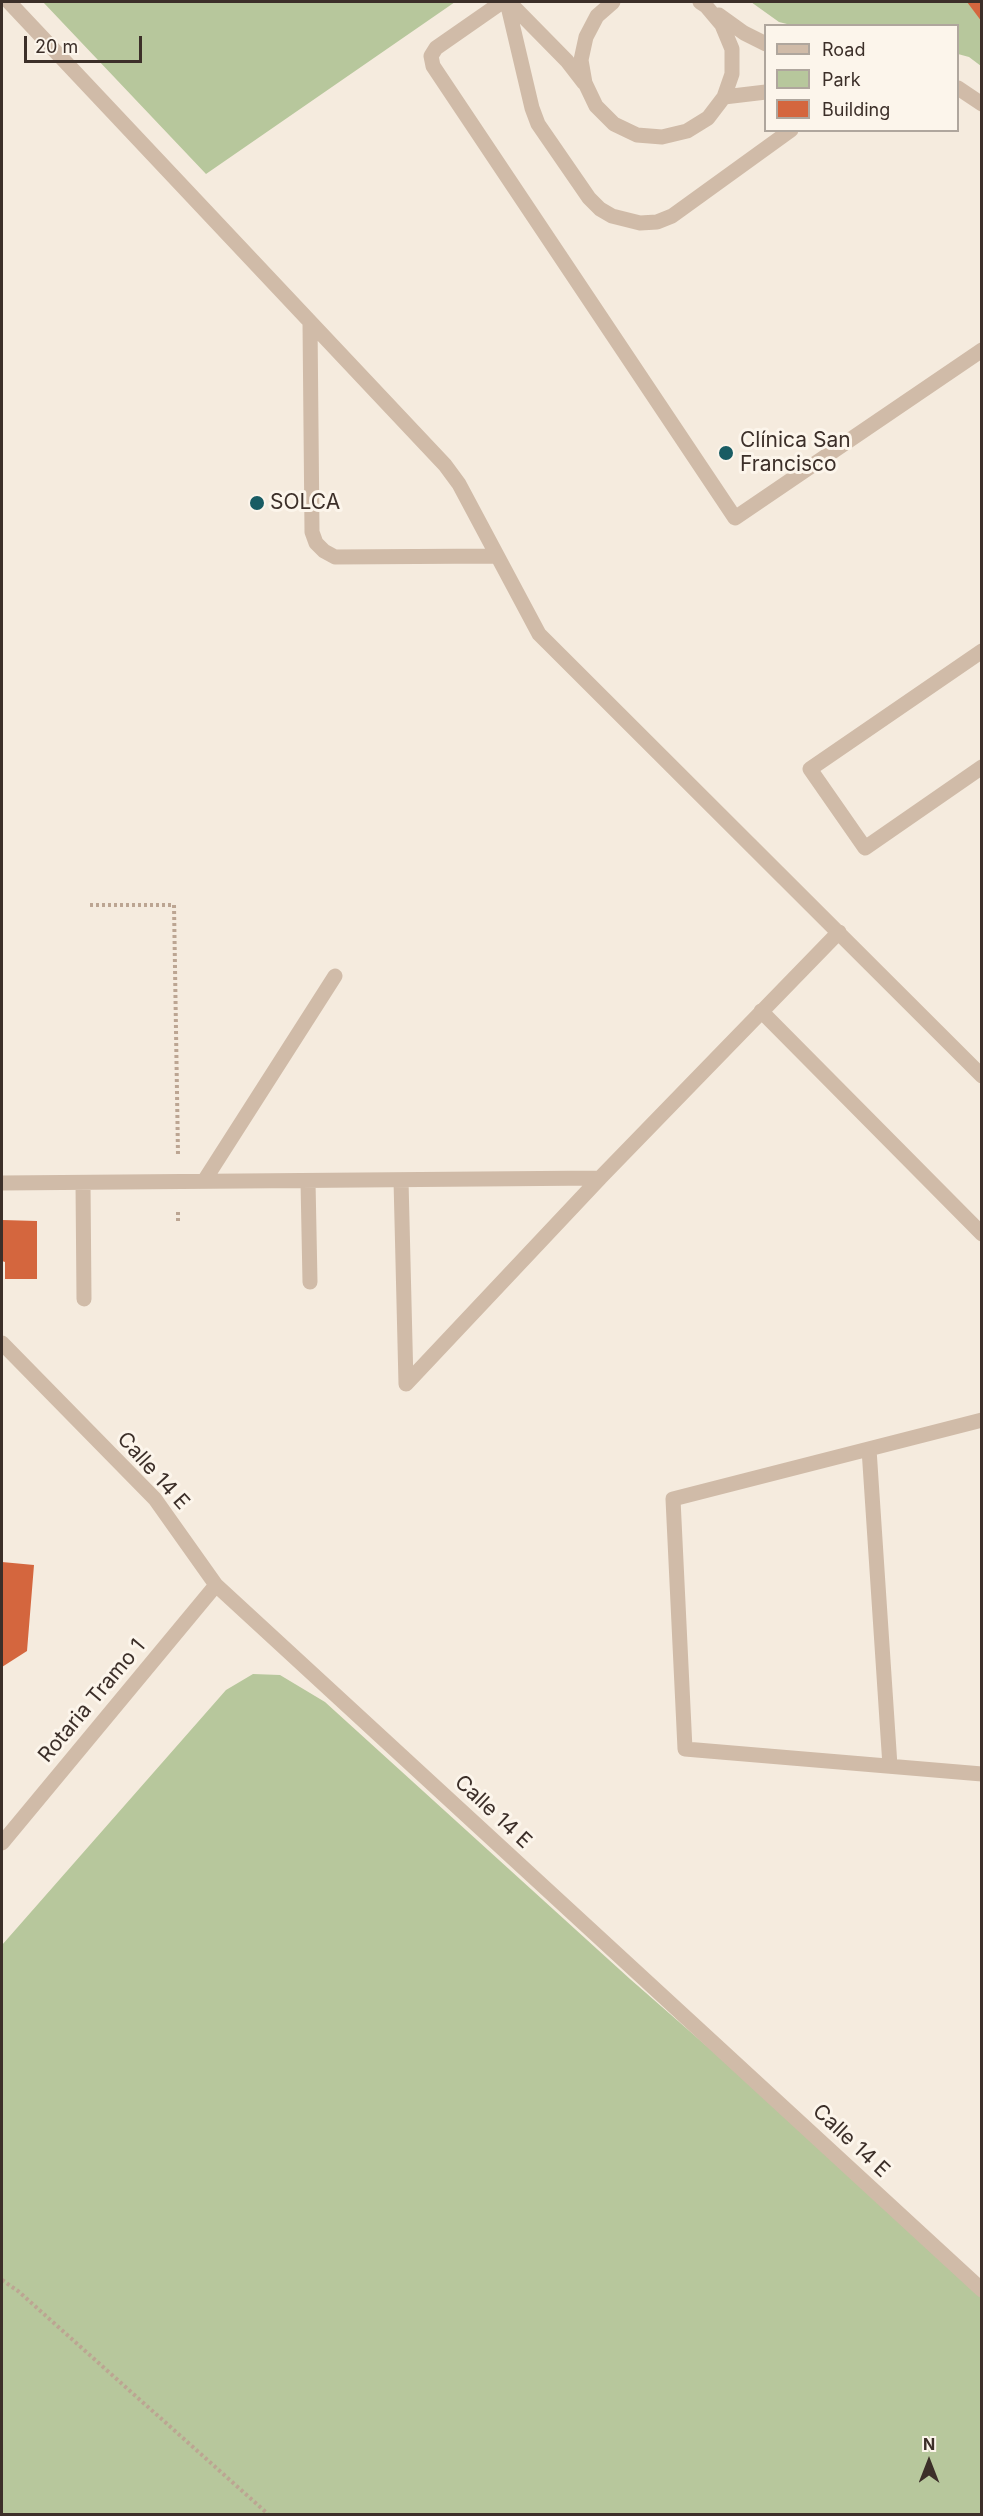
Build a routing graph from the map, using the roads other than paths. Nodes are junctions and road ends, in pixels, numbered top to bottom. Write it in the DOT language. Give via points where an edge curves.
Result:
graph roads {
  1 [pos="9,2"];
  2 [pos="502,2"];
  3 [pos="508,2"];
  4 [pos="613,2"];
  5 [pos="703,4"];
  6 [pos="764,43"];
  7 [pos="585,83"];
  8 [pos="959,89"];
  9 [pos="764,92"];
  10 [pos="724,97"];
  11 [pos="981,104"];
  12 [pos="789,132"];
  13 [pos="310,322"];
  14 [pos="981,350"];
  15 [pos="497,556"];
  16 [pos="981,651"];
  17 [pos="981,767"];
  18 [pos="839,932"];
  19 [pos="335,976"];
  20 [pos="761,1011"];
  21 [pos="981,1076"];
  22 [pos="600,1178"];
  23 [pos="401,1180"];
  24 [pos="204,1181"];
  25 [pos="308,1181"];
  26 [pos="2,1183"];
  27 [pos="83,1183"];
  28 [pos="981,1234"];
  29 [pos="310,1282"];
  30 [pos="84,1299"];
  31 [pos="2,1343"];
  32 [pos="981,1420"];
  33 [pos="869,1449"];
  34 [pos="216,1585"];
  35 [pos="890,1766"];
  36 [pos="981,1774"];
  37 [pos="2,1843"];
  38 [pos="981,2290"];
  1 -- 13 [label="street"];
  2 -- 14 [label="street" via="436,48 433,66 735,518"];
  3 -- 7 [label="street"];
  3 -- 12 [label="street" via="538,124 589,198 612,216 640,223 672,216"];
  4 -- 7 [label="street" via="597,16 586,37 581,60"];
  5 -- 6 [label="street"];
  5 -- 10 [label="street" via="722,25 732,49 732,74"];
  7 -- 10 [label="street" via="596,106 614,124 637,135 662,137 687,131 708,118"];
  8 -- 11 [label="street"];
  9 -- 10 [label="street"];
  13 -- 15 [label="street" via="445,465"];
  13 -- 15 [label="street" via="312,532 316,543 335,557"];
  15 -- 18 [label="street" via="539,634"];
  16 -- 17 [label="street" via="810,769 865,848"];
  18 -- 20 [label="street"];
  18 -- 21 [label="street"];
  19 -- 24 [label="street"];
  20 -- 22 [label="street"];
  20 -- 28 [label="street"];
  22 -- 23 [label="street"];
  22 -- 23 [label="street" via="406,1384"];
  23 -- 25 [label="street"];
  24 -- 25 [label="street"];
  24 -- 27 [label="street"];
  25 -- 29 [label="street"];
  26 -- 27 [label="street"];
  27 -- 30 [label="street"];
  31 -- 34 [label="street, Calle 14 E" via="154,1498"];
  32 -- 33 [label="street"];
  33 -- 35 [label="street"];
  33 -- 35 [label="street" via="673,1499 685,1749"];
  34 -- 37 [label="street, Rotaria Tramo 1"];
  34 -- 38 [label="street, Calle 14 E"];
  35 -- 36 [label="street"];
}
